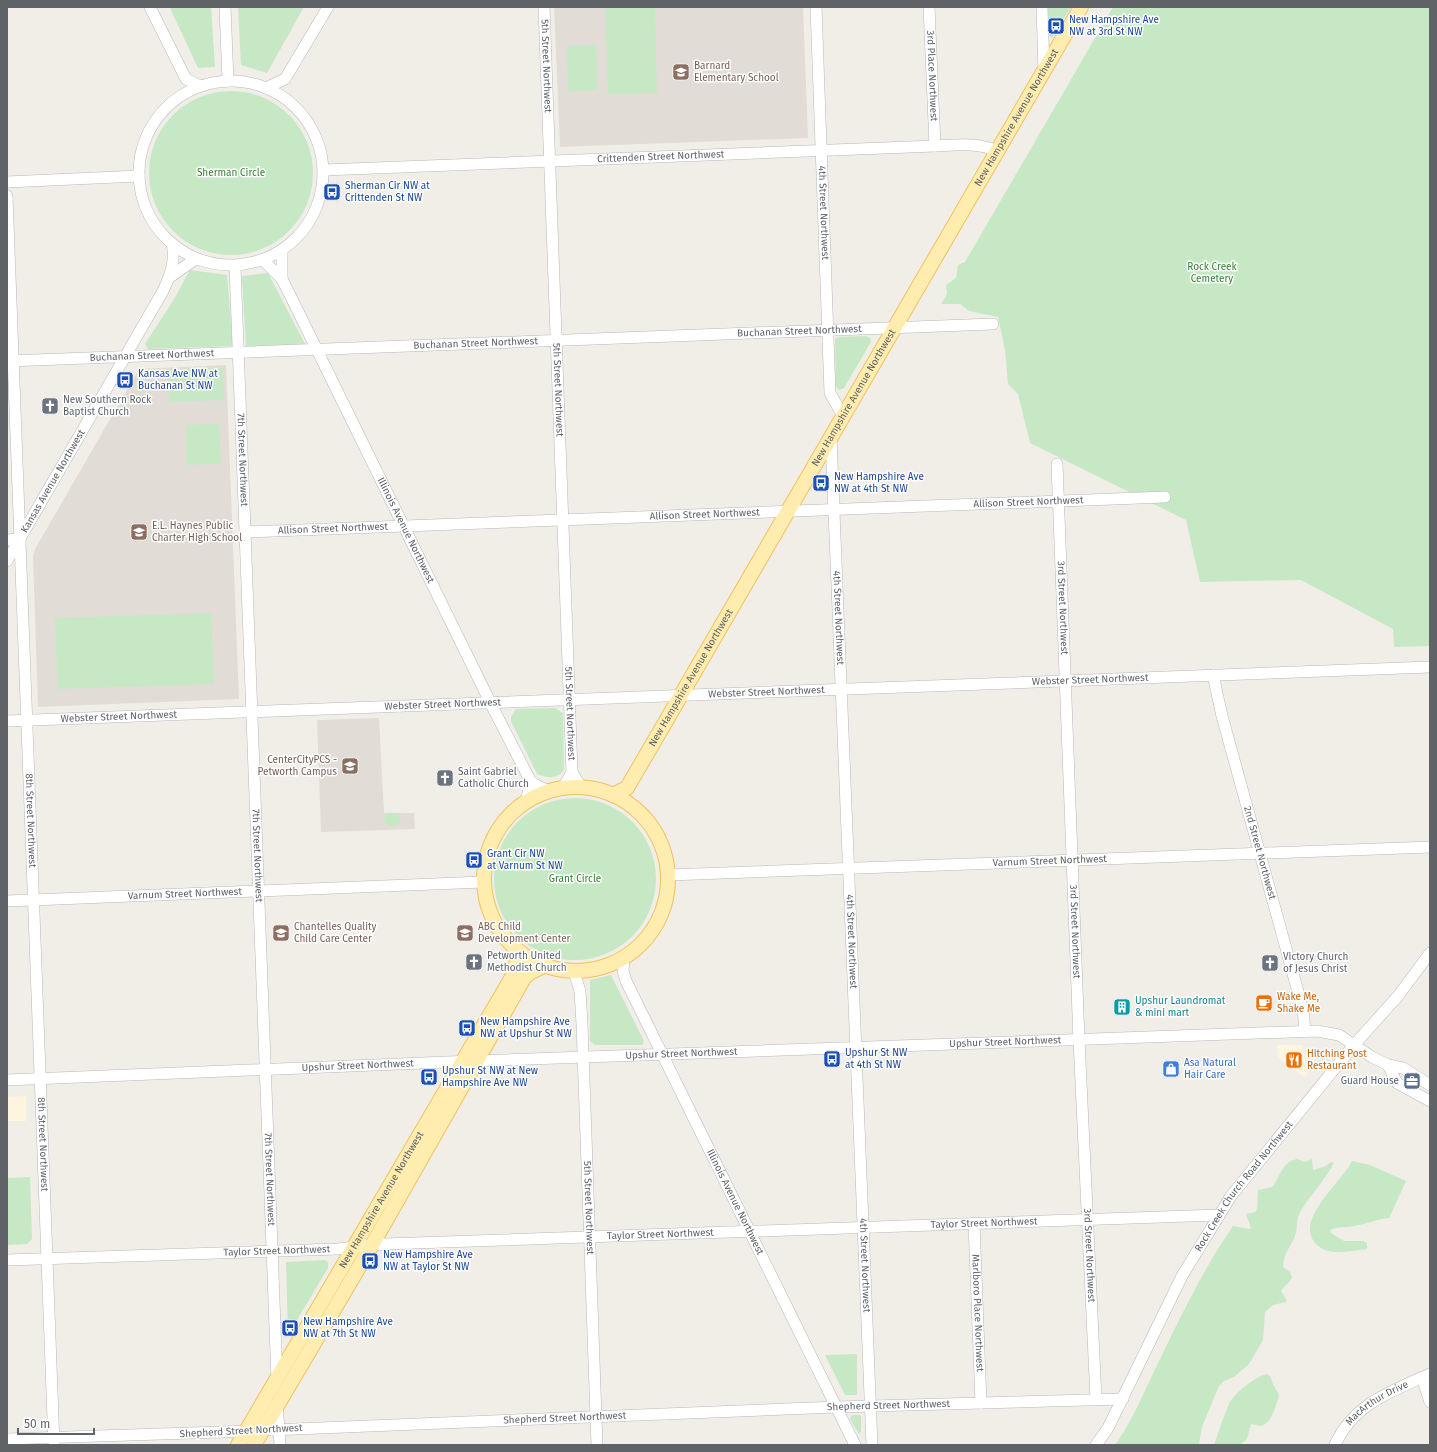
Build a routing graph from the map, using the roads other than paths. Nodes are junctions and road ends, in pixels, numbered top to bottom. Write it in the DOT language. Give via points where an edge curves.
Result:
graph roads {
  1 [pos="150,7"];
  2 [pos="225,7"];
  3 [pos="328,7"];
  4 [pos="544,7"];
  5 [pos="816,7"];
  6 [pos="929,7"];
  7 [pos="1042,7"];
  8 [pos="1081,7"];
  9 [pos="1044,70"];
  10 [pos="186,79"];
  11 [pos="284,80"];
  12 [pos="228,81"];
  13 [pos="200,86"];
  14 [pos="266,88"];
  15 [pos="183,95"];
  16 [pos="287,100"];
  17 [pos="935,146"];
  18 [pos="821,150"];
  19 [pos="997,151"];
  20 [pos="550,161"];
  21 [pos="324,170"];
  22 [pos="139,176"];
  23 [pos="7,182"];
  24 [pos="7,196"];
  25 [pos="172,244"];
  26 [pos="282,250"];
  27 [pos="199,260"];
  28 [pos="263,260"];
  29 [pos="235,266"];
  30 [pos="170,277"];
  31 [pos="282,279"];
  32 [pos="993,324"];
  33 [pos="895,327"];
  34 [pos="828,330"];
  35 [pos="557,340"];
  36 [pos="317,349"];
  37 [pos="238,352"];
  38 [pos="124,357"];
  39 [pos="10,361"];
  40 [pos="843,416"];
  41 [pos="831,438"];
  42 [pos="1057,464"];
  43 [pos="1161,497"];
  44 [pos="1059,501"];
  45 [pos="834,510"];
  46 [pos="788,511"];
  47 [pos="563,520"];
  48 [pos="403,526"];
  49 [pos="245,532"];
  50 [pos="20,539"];
  51 [pos="7,540"];
  52 [pos="7,561"];
  53 [pos="1430,667"];
  54 [pos="1213,675"];
  55 [pos="1066,681"];
  56 [pos="842,690"];
  57 [pos="681,694"];
  58 [pos="570,700"];
  59 [pos="490,702"];
  60 [pos="252,711"];
  61 [pos="27,720"];
  62 [pos="7,721"];
  63 [pos="572,772"];
  64 [pos="531,782"];
  65 [pos="581,787"];
  66 [pos="563,788"];
  67 [pos="627,788"];
  68 [pos="548,791"];
  69 [pos="613,795"];
  70 [pos="526,801"];
  71 [pos="631,805"];
  72 [pos="1430,848"];
  73 [pos="1260,853"];
  74 [pos="1073,860"];
  75 [pos="848,868"];
  76 [pos="669,875"];
  77 [pos="483,882"];
  78 [pos="259,892"];
  79 [pos="7,901"];
  80 [pos="33,901"];
  81 [pos="518,952"];
  82 [pos="1430,952"];
  83 [pos="624,958"];
  84 [pos="544,966"];
  85 [pos="574,972"];
  86 [pos="1305,1031"];
  87 [pos="1080,1040"];
  88 [pos="1354,1045"];
  89 [pos="856,1048"];
  90 [pos="662,1055"];
  91 [pos="583,1058"];
  92 [pos="478,1061"];
  93 [pos="461,1062"];
  94 [pos="1388,1065"];
  95 [pos="266,1070"];
  96 [pos="40,1079"];
  97 [pos="7,1080"];
  98 [pos="1430,1085"];
  99 [pos="1430,1101"];
  100 [pos="1219,1215"];
  101 [pos="1088,1219"];
  102 [pos="974,1223"];
  103 [pos="863,1228"];
  104 [pos="749,1231"];
  105 [pos="590,1238"];
  106 [pos="372,1245"];
  107 [pos="355,1246"];
  108 [pos="272,1250"];
  109 [pos="47,1258"];
  110 [pos="7,1260"];
  111 [pos="1426,1376"];
  112 [pos="277,1379"];
  113 [pos="1096,1399"];
  114 [pos="1123,1399"];
  115 [pos="1430,1402"];
  116 [pos="981,1403"];
  117 [pos="277,1405"];
  118 [pos="836,1407"];
  119 [pos="870,1407"];
  120 [pos="596,1417"];
  121 [pos="279,1429"];
  122 [pos="263,1430"];
  123 [pos="246,1431"];
  124 [pos="7,1439"];
  125 [pos="54,1441"];
  126 [pos="238,1445"];
  127 [pos="254,1445"];
  128 [pos="280,1445"];
  129 [pos="597,1445"];
  130 [pos="855,1445"];
  131 [pos="872,1445"];
  132 [pos="1096,1445"];
  133 [pos="1335,1445"];
  1 -- 10 [label="street"];
  2 -- 12 [label="street"];
  3 -- 11 [label="street"];
  4 -- 20 [label="street, 5th Street Northwest"];
  5 -- 18 [label="street, 4th Street Northwest"];
  6 -- 17 [label="street, 3rd Place Northwest"];
  7 -- 9 [label="street"];
  8 -- 9 [label="main road, New Hampshire Avenue Northwest"];
  9 -- 19 [label="main road, New Hampshire Avenue Northwest"];
  10 -- 13 [label="street"];
  10 -- 15 [label="street"];
  11 -- 14 [label="street"];
  11 -- 16 [label="street"];
  12 -- 13 [label="street"];
  12 -- 14 [label="street" via="251,83"];
  13 -- 15 [label="street"];
  14 -- 16 [label="street"];
  15 -- 22 [label="street" via="167,106 152,126 141,154"];
  16 -- 21 [label="street" via="299,110 312,128 322,152"];
  17 -- 18 [label="street, Crittenden Street Northwest"];
  17 -- 19 [label="street, Crittenden Street Northwest" via="978,145"];
  18 -- 20 [label="street, Crittenden Street Northwest"];
  18 -- 34 [label="street, 4th Street Northwest"];
  19 -- 33 [label="main road, New Hampshire Avenue Northwest"];
  20 -- 21 [label="street, Crittenden Street Northwest"];
  20 -- 35 [label="street, 5th Street Northwest"];
  21 -- 26 [label="street" via="322,190 314,214 300,235"];
  22 -- 23 [label="street"];
  22 -- 25 [label="street" via="147,211 156,228"];
  24 -- 39 [label="street, 8th Street Northwest"];
  25 -- 27 [label="street"];
  25 -- 30 [label="street, Kansas Avenue Northwest" via="173,262"];
  26 -- 28 [label="street"];
  26 -- 31 [label="street, Illinois Avenue Northwest"];
  27 -- 29 [label="street"];
  27 -- 30 [label="street, Kansas Avenue Northwest" via="194,260"];
  28 -- 29 [label="street"];
  28 -- 31 [label="street, Illinois Avenue Northwest"];
  29 -- 37 [label="street, 7th Street Northwest"];
  30 -- 38 [label="street, Kansas Avenue Northwest"];
  31 -- 36 [label="street, Illinois Avenue Northwest"];
  32 -- 33 [label="street, Buchanan Street Northwest"];
  33 -- 34 [label="street, Buchanan Street Northwest"];
  33 -- 40 [label="main road, New Hampshire Avenue Northwest"];
  34 -- 35 [label="street, Buchanan Street Northwest"];
  34 -- 40 [label="street, 4th Street Northwest" via="830,393"];
  35 -- 36 [label="street, Buchanan Street Northwest"];
  35 -- 47 [label="street, 5th Street Northwest"];
  36 -- 37 [label="street, Buchanan Street Northwest"];
  36 -- 48 [label="street, Illinois Avenue Northwest"];
  37 -- 38 [label="street, Buchanan Street Northwest"];
  37 -- 49 [label="street, 7th Street Northwest"];
  38 -- 39 [label="street, Buchanan Street Northwest"];
  38 -- 50 [label="street, Kansas Avenue Northwest"];
  39 -- 50 [label="street, 8th Street Northwest"];
  40 -- 41 [label="main road, New Hampshire Avenue Northwest"];
  41 -- 45 [label="street, 4th Street Northwest"];
  41 -- 46 [label="main road, New Hampshire Avenue Northwest"];
  42 -- 44 [label="street, 3rd Street Northwest"];
  43 -- 44 [label="street, Allison Street Northwest"];
  44 -- 45 [label="street, Allison Street Northwest"];
  44 -- 55 [label="street, 3rd Street Northwest"];
  45 -- 46 [label="street, Allison Street Northwest"];
  45 -- 56 [label="street, 4th Street Northwest"];
  46 -- 47 [label="street, Allison Street Northwest"];
  46 -- 57 [label="main road, New Hampshire Avenue Northwest"];
  47 -- 48 [label="street, Allison Street Northwest"];
  47 -- 58 [label="street, 5th Street Northwest"];
  48 -- 49 [label="street, Allison Street Northwest"];
  48 -- 59 [label="street, Illinois Avenue Northwest"];
  49 -- 60 [label="street, 7th Street Northwest"];
  50 -- 51 [label="street"];
  50 -- 52 [label="street, Kansas Avenue Northwest"];
  50 -- 61 [label="street, 8th Street Northwest"];
  53 -- 54 [label="street, Webster Street Northwest"];
  54 -- 55 [label="street, Webster Street Northwest"];
  54 -- 73 [label="street, 2nd Street Northwest" via="1218,703"];
  55 -- 56 [label="street, Webster Street Northwest"];
  55 -- 74 [label="street, 3rd Street Northwest"];
  56 -- 57 [label="street, Webster Street Northwest"];
  56 -- 75 [label="street, 4th Street Northwest"];
  57 -- 58 [label="street, Webster Street Northwest"];
  57 -- 67 [label="main road, New Hampshire Avenue Northwest"];
  58 -- 59 [label="street, Webster Street Northwest"];
  58 -- 63 [label="street, 5th Street Northwest"];
  59 -- 60 [label="street, Webster Street Northwest"];
  59 -- 64 [label="street, Illinois Avenue Northwest"];
  60 -- 61 [label="street, Webster Street Northwest"];
  60 -- 78 [label="street, 7th Street Northwest"];
  61 -- 62 [label="street, Webster Street Northwest"];
  61 -- 80 [label="street, 8th Street Northwest"];
  63 -- 65 [label="street, 5th Street Northwest"];
  63 -- 66 [label="street, 5th Street Northwest"];
  64 -- 68 [label="street"];
  64 -- 70 [label="street"];
  65 -- 66 [label="main road"];
  65 -- 69 [label="main road" via="598,789"];
  66 -- 68 [label="main road"];
  67 -- 69 [label="main road"];
  67 -- 71 [label="main road"];
  68 -- 70 [label="main road"];
  69 -- 71 [label="main road"];
  70 -- 77 [label="main road" via="507,818 494,835 486,856"];
  71 -- 76 [label="main road" via="649,822 659,838 666,856"];
  72 -- 73 [label="street, Varnum Street Northwest"];
  73 -- 74 [label="street, Varnum Street Northwest"];
  73 -- 86 [label="street, 2nd Street Northwest" via="1304,1010"];
  74 -- 75 [label="street, Varnum Street Northwest"];
  74 -- 87 [label="street, 3rd Street Northwest"];
  75 -- 76 [label="street, Varnum Street Northwest"];
  75 -- 89 [label="street, 4th Street Northwest"];
  76 -- 83 [label="main road" via="666,900 658,923 643,943"];
  77 -- 78 [label="street, Varnum Street Northwest"];
  77 -- 81 [label="main road" via="492,919 502,935"];
  78 -- 80 [label="street, Varnum Street Northwest"];
  78 -- 95 [label="street, 7th Street Northwest"];
  79 -- 80 [label="street, Varnum Street Northwest"];
  80 -- 96 [label="street, 8th Street Northwest"];
  81 -- 84 [label="main road"];
  81 -- 93 [label="main road, New Hampshire Avenue Northwest" via="515,972"];
  82 -- 88 [label="street, Rock Creek Church Road Northwest" via="1398,996"];
  83 -- 85 [label="main road" via="602,968"];
  83 -- 90 [label="street, Illinois Avenue Northwest" via="623,971 626,981"];
  84 -- 85 [label="main road"];
  84 -- 92 [label="main road, New Hampshire Avenue Northwest" via="524,978"];
  85 -- 91 [label="street, 5th Street Northwest" via="580,991"];
  86 -- 87 [label="street, Upshur Street Northwest"];
  86 -- 88 [label="street, Upshur Street Northwest" via="1331,1032"];
  87 -- 89 [label="street, Upshur Street Northwest"];
  87 -- 101 [label="street, 3rd Street Northwest"];
  88 -- 94 [label="street, Upshur Street Northwest"];
  88 -- 100 [label="street, Rock Creek Church Road Northwest" via="1239,1184"];
  89 -- 90 [label="street, Upshur Street Northwest"];
  89 -- 103 [label="street, 4th Street Northwest"];
  90 -- 91 [label="street, Upshur Street Northwest"];
  90 -- 104 [label="street, Illinois Avenue Northwest"];
  91 -- 92 [label="street, Upshur Street Northwest"];
  91 -- 105 [label="street, 5th Street Northwest"];
  92 -- 93 [label="street, Upshur Street Northwest"];
  92 -- 106 [label="main road, New Hampshire Avenue Northwest"];
  93 -- 95 [label="street, Upshur Street Northwest"];
  93 -- 107 [label="main road, New Hampshire Avenue Northwest"];
  94 -- 98 [label="street, Upshur Street Northwest" via="1403,1068"];
  94 -- 99 [label="street" via="1397,1083"];
  95 -- 96 [label="street, Upshur Street Northwest"];
  95 -- 108 [label="street, 7th Street Northwest"];
  96 -- 97 [label="street, Upshur Street Northwest"];
  96 -- 109 [label="street, 8th Street Northwest"];
  100 -- 101 [label="street, Taylor Street Northwest"];
  100 -- 114 [label="street, Rock Creek Church Road Northwest" via="1182,1276"];
  101 -- 102 [label="street, Taylor Street Northwest"];
  101 -- 113 [label="street, 3rd Street Northwest"];
  102 -- 103 [label="street, Taylor Street Northwest"];
  102 -- 116 [label="street, Marlboro Place Northwest"];
  103 -- 104 [label="street, Taylor Street Northwest"];
  103 -- 119 [label="street, 4th Street Northwest"];
  104 -- 105 [label="street, Taylor Street Northwest"];
  104 -- 118 [label="street, Illinois Avenue Northwest"];
  105 -- 106 [label="street, Taylor Street Northwest"];
  105 -- 120 [label="street, 5th Street Northwest"];
  106 -- 107 [label="street, Taylor Street Northwest"];
  106 -- 117 [label="main road, New Hampshire Avenue Northwest"];
  107 -- 108 [label="street, Taylor Street Northwest" via="337,1249"];
  107 -- 112 [label="main road, New Hampshire Avenue Northwest"];
  108 -- 109 [label="street, Taylor Street Northwest"];
  108 -- 112 [label="street, 7th Street Northwest"];
  109 -- 110 [label="street, Taylor Street Northwest"];
  109 -- 125 [label="street, 8th Street Northwest"];
  111 -- 115 [label="street"];
  111 -- 133 [label="street, MacArthur Drive" via="1392,1391 1363,1408 1342,1430"];
  112 -- 117 [label="street, 7th Street Northwest"];
  112 -- 123 [label="main road, New Hampshire Avenue Northwest"];
  113 -- 114 [label="street, Shepherd Street Northwest"];
  113 -- 116 [label="street, Shepherd Street Northwest"];
  114 -- 132 [label="street, Rock Creek Church Road Northwest"];
  116 -- 119 [label="street, Shepherd Street Northwest"];
  117 -- 121 [label="street, 7th Street Northwest"];
  117 -- 122 [label="main road, New Hampshire Avenue Northwest"];
  118 -- 119 [label="street, Shepherd Street Northwest"];
  118 -- 120 [label="street, Shepherd Street Northwest"];
  118 -- 130 [label="street, Illinois Avenue Northwest"];
  119 -- 131 [label="street, 4th Street Northwest"];
  120 -- 121 [label="street, Shepherd Street Northwest"];
  120 -- 129 [label="street, 5th Street Northwest"];
  121 -- 122 [label="street, Shepherd Street Northwest"];
  121 -- 128 [label="street, 7th Street Northwest"];
  122 -- 123 [label="street, Shepherd Street Northwest"];
  122 -- 127 [label="main road, New Hampshire Avenue Northwest"];
  123 -- 125 [label="street, Shepherd Street Northwest"];
  123 -- 126 [label="main road, New Hampshire Avenue Northwest"];
  124 -- 125 [label="street, Shepherd Street Northwest"];
}
